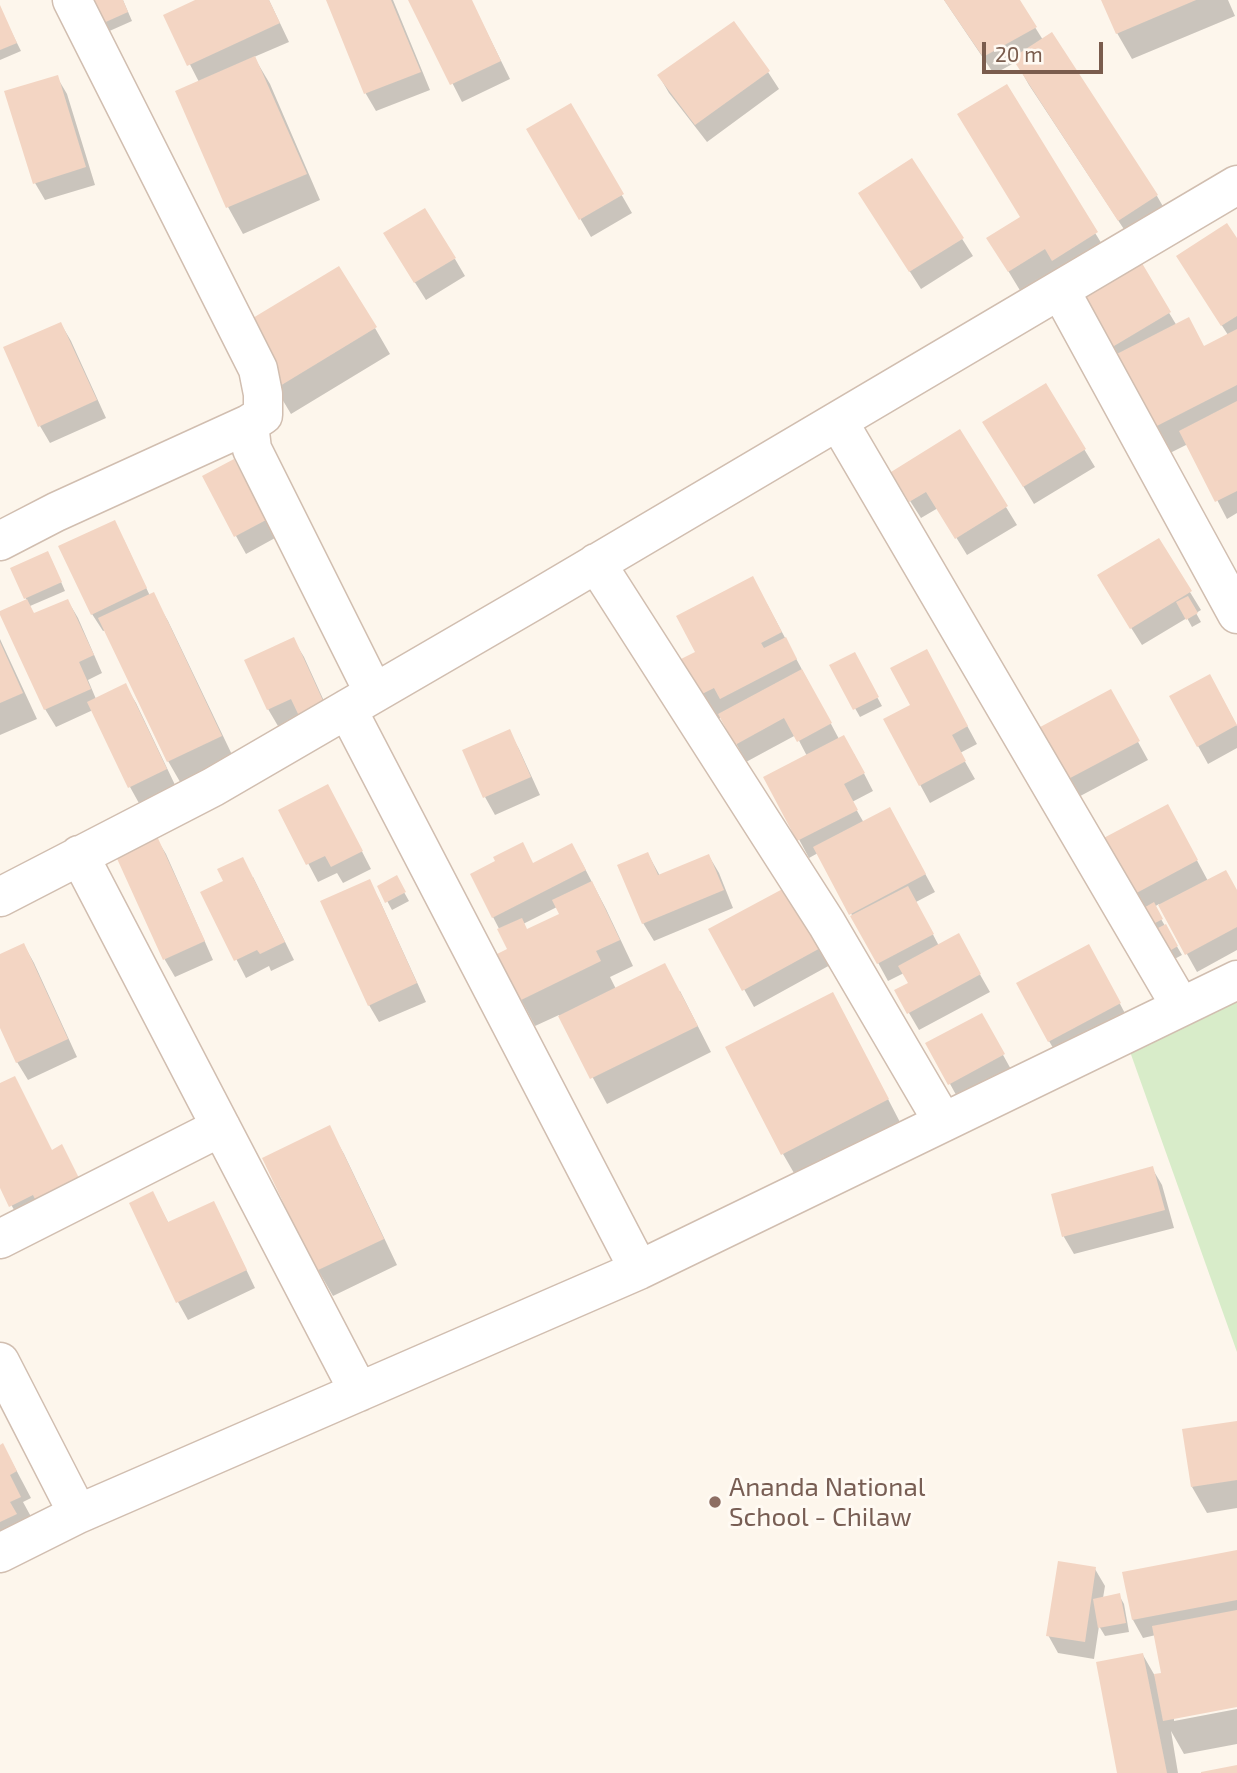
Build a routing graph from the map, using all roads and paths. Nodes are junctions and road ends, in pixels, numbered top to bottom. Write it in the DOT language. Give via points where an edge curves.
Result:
graph roads {
  1 [pos="72,0"];
  2 [pos="1237,185"];
  3 [pos="1060,290"];
  4 [pos="838,421"];
  5 [pos="248,424"];
  6 [pos="0,541"];
  7 [pos="596,563"];
  8 [pos="1237,614"];
  9 [pos="361,701"];
  10 [pos="79,855"];
  11 [pos="0,897"];
  12 [pos="1237,980"];
  13 [pos="1181,1007"];
  14 [pos="943,1122"];
  15 [pos="221,1127"];
  16 [pos="0,1239"];
  17 [pos="639,1270"];
  18 [pos="0,1362"];
  19 [pos="359,1392"];
  20 [pos="78,1514"];
  21 [pos="0,1553"];
  1 -- 5 [label="street" via="258,369 262,415"];
  2 -- 3 [label="street"];
  3 -- 4 [label="street"];
  3 -- 8 [label="street"];
  4 -- 7 [label="street"];
  4 -- 13 [label="street"];
  5 -- 6 [label="street"];
  5 -- 9 [label="street" via="252,449"];
  7 -- 9 [label="street"];
  7 -- 14 [label="street" via="827,924"];
  9 -- 10 [label="street" via="213,787"];
  9 -- 17 [label="street"];
  10 -- 11 [label="street"];
  10 -- 15 [label="street"];
  12 -- 13 [label="street"];
  13 -- 14 [label="street"];
  14 -- 17 [label="street"];
  15 -- 16 [label="street"];
  15 -- 19 [label="street"];
  17 -- 19 [label="street"];
  18 -- 20 [label="street"];
  19 -- 20 [label="street"];
  20 -- 21 [label="street"];
}
